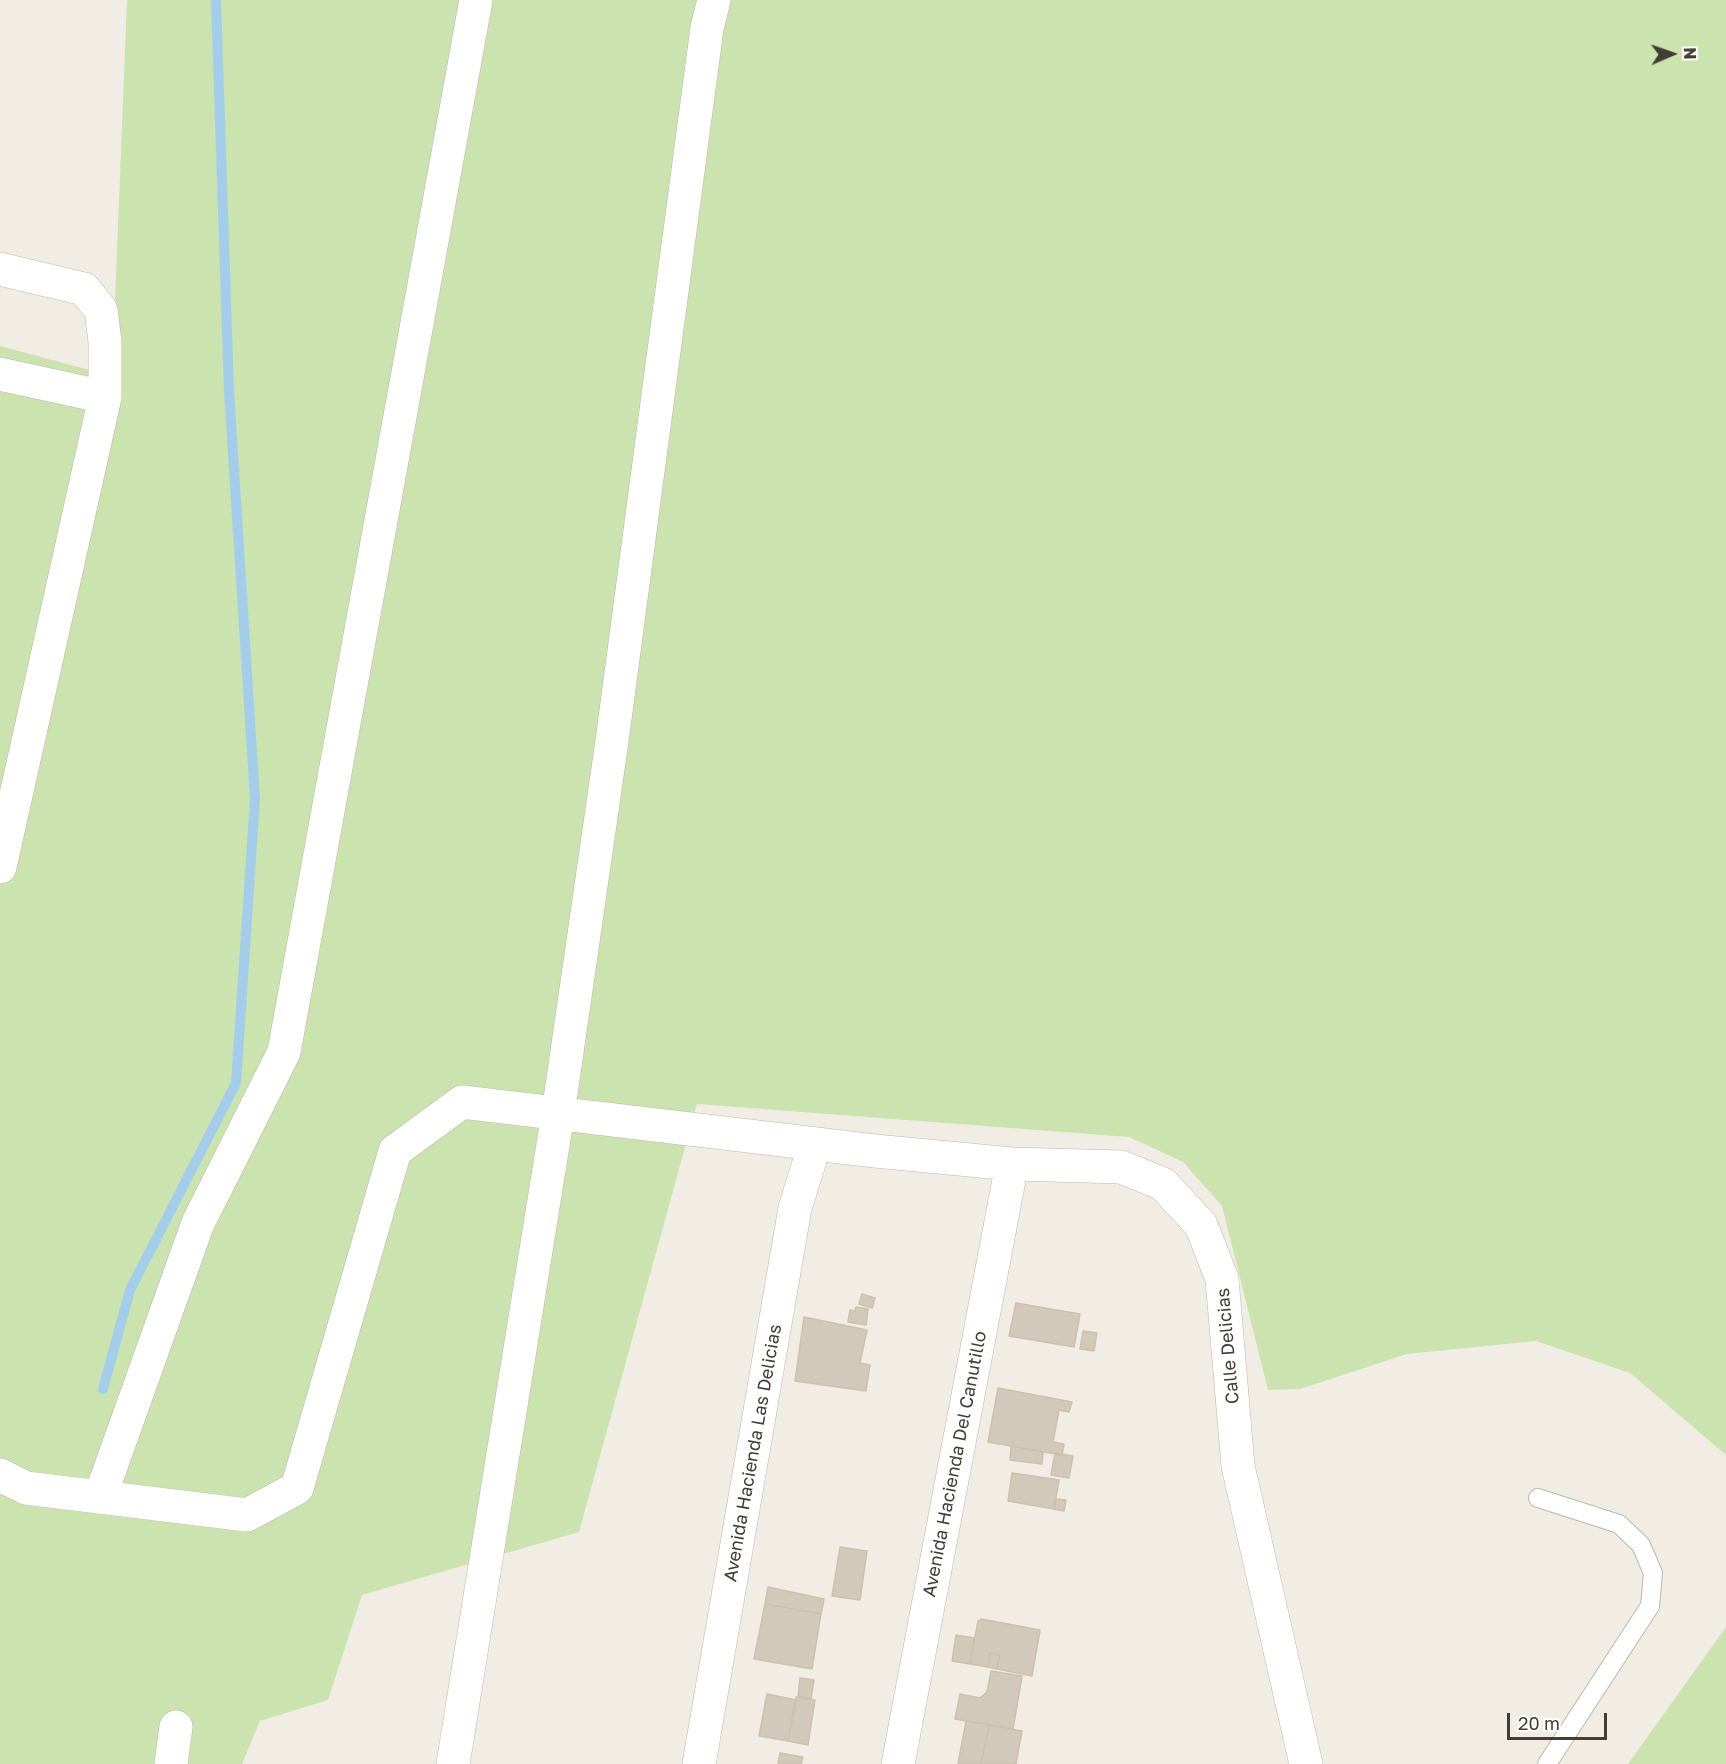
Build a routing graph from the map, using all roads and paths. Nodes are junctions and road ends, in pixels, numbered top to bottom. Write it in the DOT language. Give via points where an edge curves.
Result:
graph roads {
  1 [pos="476,0"];
  2 [pos="714,0"];
  3 [pos="0,269"];
  4 [pos="0,374"];
  5 [pos="105,398"];
  6 [pos="0,867"];
  7 [pos="558,1113"];
  8 [pos="815,1144"];
  9 [pos="1012,1164"];
  10 [pos="0,1476"];
  11 [pos="100,1497"];
  12 [pos="1538,1498"];
  13 [pos="176,1727"];
  14 [pos="171,1764"];
  15 [pos="453,1764"];
  16 [pos="699,1764"];
  17 [pos="897,1764"];
  18 [pos="1306,1764"];
  19 [pos="1547,1764"];
  1 -- 11 [label="street" via="284,1053 198,1223"];
  2 -- 7 [label="street" via="707,28"];
  3 -- 5 [label="street" via="84,289 101,310"];
  4 -- 5 [label="street"];
  5 -- 6 [label="street"];
  7 -- 8 [label="street, Calle Delicias"];
  7 -- 11 [label="street, Calle Delicias" via="462,1102 395,1151 297,1488 247,1515"];
  7 -- 15 [label="street"];
  8 -- 9 [label="street, Calle Delicias"];
  8 -- 16 [label="street, Avenida Hacienda Las Delicias" via="795,1208"];
  9 -- 17 [label="street, Avenida Hacienda Del Canutillo"];
  9 -- 18 [label="street, Calle Delicias" via="1121,1167 1163,1184 1201,1225 1222,1279 1238,1466"];
  10 -- 11 [label="street, Calle Delicias" via="26,1488"];
  12 -- 19 [label="lane" via="1619,1524 1641,1545 1653,1573 1650,1606"];
  13 -- 14 [label="street"];
}
